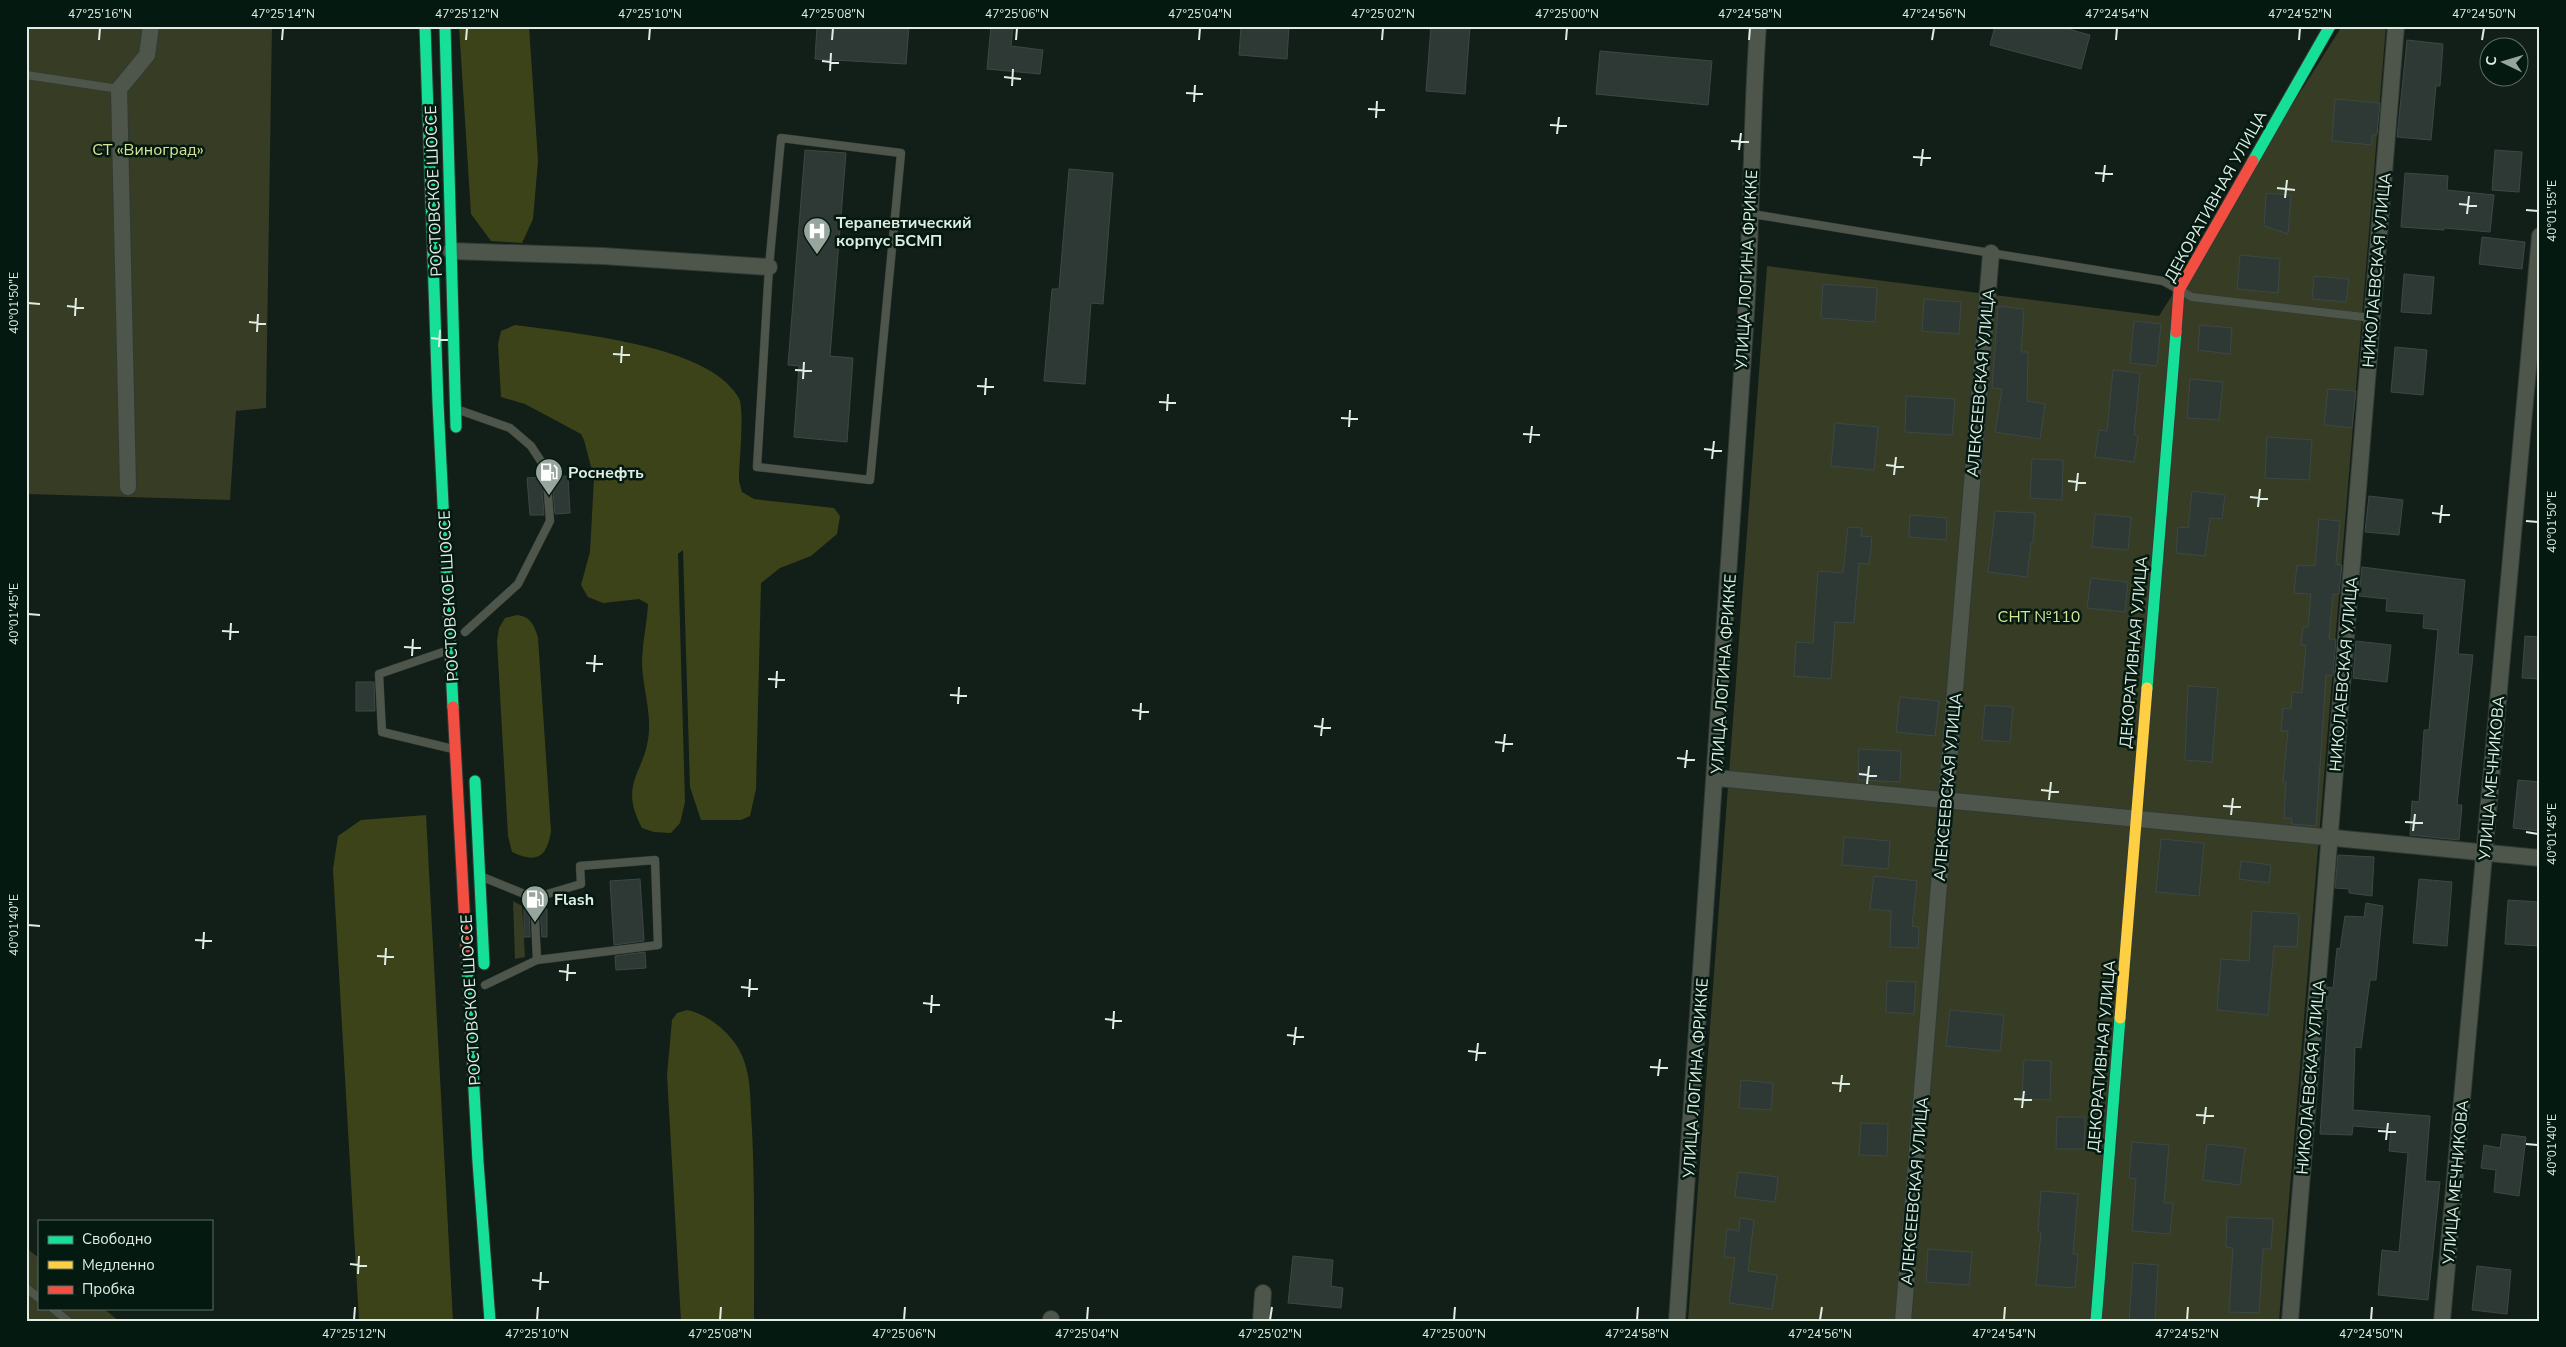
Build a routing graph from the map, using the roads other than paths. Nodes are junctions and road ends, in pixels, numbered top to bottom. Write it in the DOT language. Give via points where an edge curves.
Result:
graph roads {
  1 [pos="151,26"];
  2 [pos="413,26"];
  3 [pos="445,26"];
  4 [pos="1758,26"];
  5 [pos="2330,26"];
  6 [pos="2396,26"];
  7 [pos="425,33"];
  8 [pos="26,75"];
  9 [pos="119,89"];
  10 [pos="1752,214"];
  11 [pos="2540,236"];
  12 [pos="451,251"];
  13 [pos="1991,253"];
  14 [pos="770,267"];
  15 [pos="2179,290"];
  16 [pos="2372,318"];
  17 [pos="2536,329"];
  18 [pos="455,409"];
  19 [pos="456,438"];
  20 [pos="128,487"];
  21 [pos="464,612"];
  22 [pos="466,637"];
  23 [pos="450,649"];
  24 [pos="456,750"];
  25 [pos="474,769"];
  26 [pos="1717,778"];
  27 [pos="1946,801"];
  28 [pos="2136,819"];
  29 [pos="2329,838"];
  30 [pos="2484,853"];
  31 [pos="2540,858"];
  32 [pos="481,876"];
  33 [pos="534,898"];
  34 [pos="537,960"];
  35 [pos="486,990"];
  36 [pos="26,1288"];
  37 [pos="500,1291"];
  38 [pos="1263,1293"];
  39 [pos="38,1297"];
  40 [pos="54,1310"];
  41 [pos="68,1321"];
  42 [pos="490,1321"];
  43 [pos="501,1321"];
  44 [pos="1261,1321"];
  45 [pos="1677,1321"];
  46 [pos="1903,1321"];
  47 [pos="2096,1321"];
  48 [pos="2290,1321"];
  49 [pos="2442,1321"];
  1 -- 9 [label="street" via="147,55"];
  2 -- 7 [label="street"];
  3 -- 12 [label="main road, РОСТОВСКОЕ ШОССЕ"];
  4 -- 10 [label="street, УЛИЦА ЛОГИНА ФРИККЕ" via="1753,95"];
  5 -- 15 [label="main road, ДЕКОРАТИВНАЯ УЛИЦА"];
  6 -- 16 [label="street, НИКОЛАЕВСКАЯ УЛИЦА"];
  7 -- 23 [label="main road, РОСТОВСКОЕ ШОССЕ"];
  8 -- 9 [label="lane"];
  9 -- 20 [label="street"];
  10 -- 13 [label="lane"];
  10 -- 26 [label="street, УЛИЦА ЛОГИНА ФРИККЕ"];
  11 -- 17 [label="street, УЛИЦА МЕЧНИКОВА"];
  12 -- 14 [label="street" via="603,256"];
  12 -- 18 [label="main road, РОСТОВСКОЕ ШОССЕ"];
  13 -- 15 [label="lane" via="2163,281"];
  13 -- 27 [label="street, АЛЕКСЕЕВСКАЯ УЛИЦА"];
  14 -- 14 [label="lane" via="757,466 870,480 901,154 781,138"];
  15 -- 16 [label="lane" via="2192,297"];
  15 -- 28 [label="main road, ДЕКОРАТИВНАЯ УЛИЦА"];
  16 -- 29 [label="street, НИКОЛАЕВСКАЯ УЛИЦА"];
  17 -- 30 [label="street, УЛИЦА МЕЧНИКОВА"];
  18 -- 19 [label="main road, РОСТОВСКОЕ ШОССЕ"];
  18 -- 22 [label="lane" via="510,428 532,446 546,469 550,521 518,584"];
  21 -- 22 [label="main road, РОСТОВСКОЕ ШОССЕ"];
  23 -- 24 [label="main road, РОСТОВСКОЕ ШОССЕ"];
  23 -- 24 [label="lane" via="379,674 382,732"];
  24 -- 42 [label="main road, РОСТОВСКОЕ ШОССЕ" via="478,1162"];
  25 -- 32 [label="main road, РОСТОВСКОЕ ШОССЕ"];
  26 -- 27 [label="street"];
  26 -- 45 [label="street, УЛИЦА ЛОГИНА ФРИККЕ"];
  27 -- 28 [label="street"];
  27 -- 46 [label="street, АЛЕКСЕЕВСКАЯ УЛИЦА"];
  28 -- 29 [label="street"];
  28 -- 47 [label="main road, ДЕКОРАТИВНАЯ УЛИЦА"];
  29 -- 30 [label="street"];
  29 -- 48 [label="street, НИКОЛАЕВСКАЯ УЛИЦА"];
  30 -- 31 [label="street"];
  30 -- 49 [label="street, УЛИЦА МЕЧНИКОВА"];
  32 -- 33 [label="lane"];
  32 -- 35 [label="main road, РОСТОВСКОЕ ШОССЕ"];
  33 -- 34 [label="lane"];
  33 -- 34 [label="lane" via="581,884 580,866 655,860 658,945"];
  34 -- 35 [label="lane"];
  36 -- 39 [label="lane"];
  37 -- 43 [label="main road"];
  38 -- 44 [label="street"];
  40 -- 41 [label="lane"];
}
